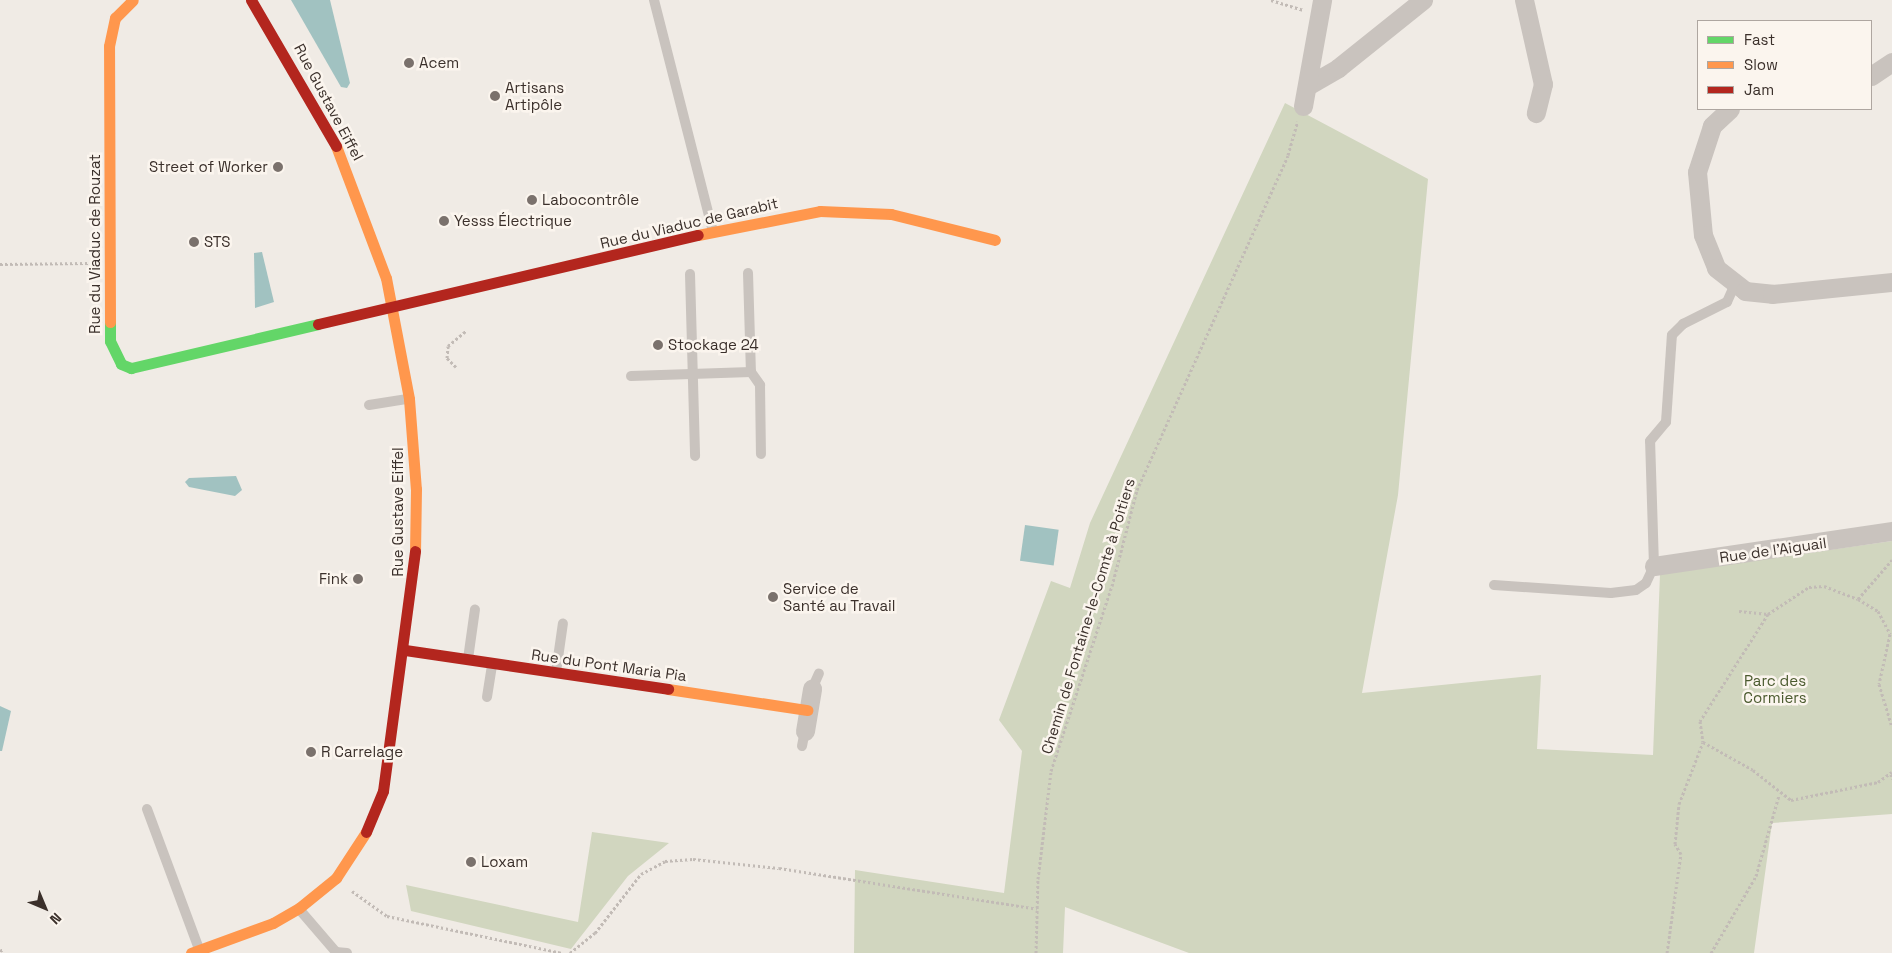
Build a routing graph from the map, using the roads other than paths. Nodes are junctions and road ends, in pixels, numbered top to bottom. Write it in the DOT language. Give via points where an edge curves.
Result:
graph roads {
  1 [pos="133,0"];
  2 [pos="251,0"];
  3 [pos="654,0"];
  4 [pos="1423,0"];
  5 [pos="1524,0"];
  6 [pos="1321,8"];
  7 [pos="1892,62"];
  8 [pos="1872,75"];
  9 [pos="1309,85"];
  10 [pos="1303,106"];
  11 [pos="1729,110"];
  12 [pos="1536,114"];
  13 [pos="713,232"];
  14 [pos="994,240"];
  15 [pos="748,273"];
  16 [pos="690,274"];
  17 [pos="1892,282"];
  18 [pos="1735,284"];
  19 [pos="393,309"];
  20 [pos="750,372"];
  21 [pos="693,374"];
  22 [pos="631,376"];
  23 [pos="409,399"];
  24 [pos="369,405"];
  25 [pos="761,454"];
  26 [pos="695,456"];
  27 [pos="1892,531"];
  28 [pos="1654,566"];
  29 [pos="1494,585"];
  30 [pos="475,609"];
  31 [pos="563,622"];
  32 [pos="405,650"];
  33 [pos="468,660"];
  34 [pos="492,663"];
  35 [pos="556,673"];
  36 [pos="815,681"];
  37 [pos="487,697"];
  38 [pos="807,710"];
  39 [pos="803,738"];
  40 [pos="147,809"];
  41 [pos="298,908"];
  42 [pos="195,952"];
  43 [pos="347,953"];
  1 -- 19 [label="street, Rue du Viaduc de Rouzat" via="115,18 110,38 110,341 121,364 131,368"];
  2 -- 19 [label="street, Rue Gustave Eiffel" via="335,141 370,226"];
  3 -- 13 [label="lane"];
  4 -- 9 [label="street"];
  5 -- 12 [label="street" via="1543,84"];
  6 -- 9 [label="street"];
  7 -- 8 [label="street"];
  9 -- 10 [label="street"];
  11 -- 18 [label="street" via="1712,126 1697,172 1702,235 1709,255"];
  13 -- 14 [label="street, Rue du Viaduc de Garabit" via="780,216 858,211 922,220"];
  13 -- 19 [label="street, Rue du Viaduc de Garabit"];
  15 -- 20 [label="lane"];
  16 -- 21 [label="lane"];
  17 -- 18 [label="street" via="1772,294 1745,291"];
  18 -- 28 [label="lane" via="1727,302 1683,324 1672,335 1666,422 1650,441"];
  19 -- 23 [label="street, Rue Gustave Eiffel"];
  20 -- 21 [label="lane"];
  20 -- 25 [label="lane" via="760,386"];
  21 -- 22 [label="lane"];
  21 -- 26 [label="lane"];
  23 -- 24 [label="lane"];
  23 -- 32 [label="street, Rue Gustave Eiffel" via="416,535"];
  27 -- 28 [label="street, Rue de l’Aiguail"];
  28 -- 29 [label="lane" via="1646,583 1623,592"];
  30 -- 33 [label="lane"];
  31 -- 35 [label="lane"];
  32 -- 33 [label="street, Rue du Pont Maria Pia"];
  32 -- 41 [label="street, Rue Gustave Eiffel" via="379,808 362,843 336,878"];
  33 -- 34 [label="street, Rue du Pont Maria Pia"];
  34 -- 35 [label="street, Rue du Pont Maria Pia"];
  34 -- 37 [label="lane"];
  35 -- 38 [label="street, Rue du Pont Maria Pia"];
  36 -- 38 [label="street"];
  38 -- 39 [label="street"];
  40 -- 42 [label="lane"];
  41 -- 42 [label="street, Rue Gustave Eiffel" via="272,923"];
  41 -- 43 [label="lane" via="336,952"];
}
